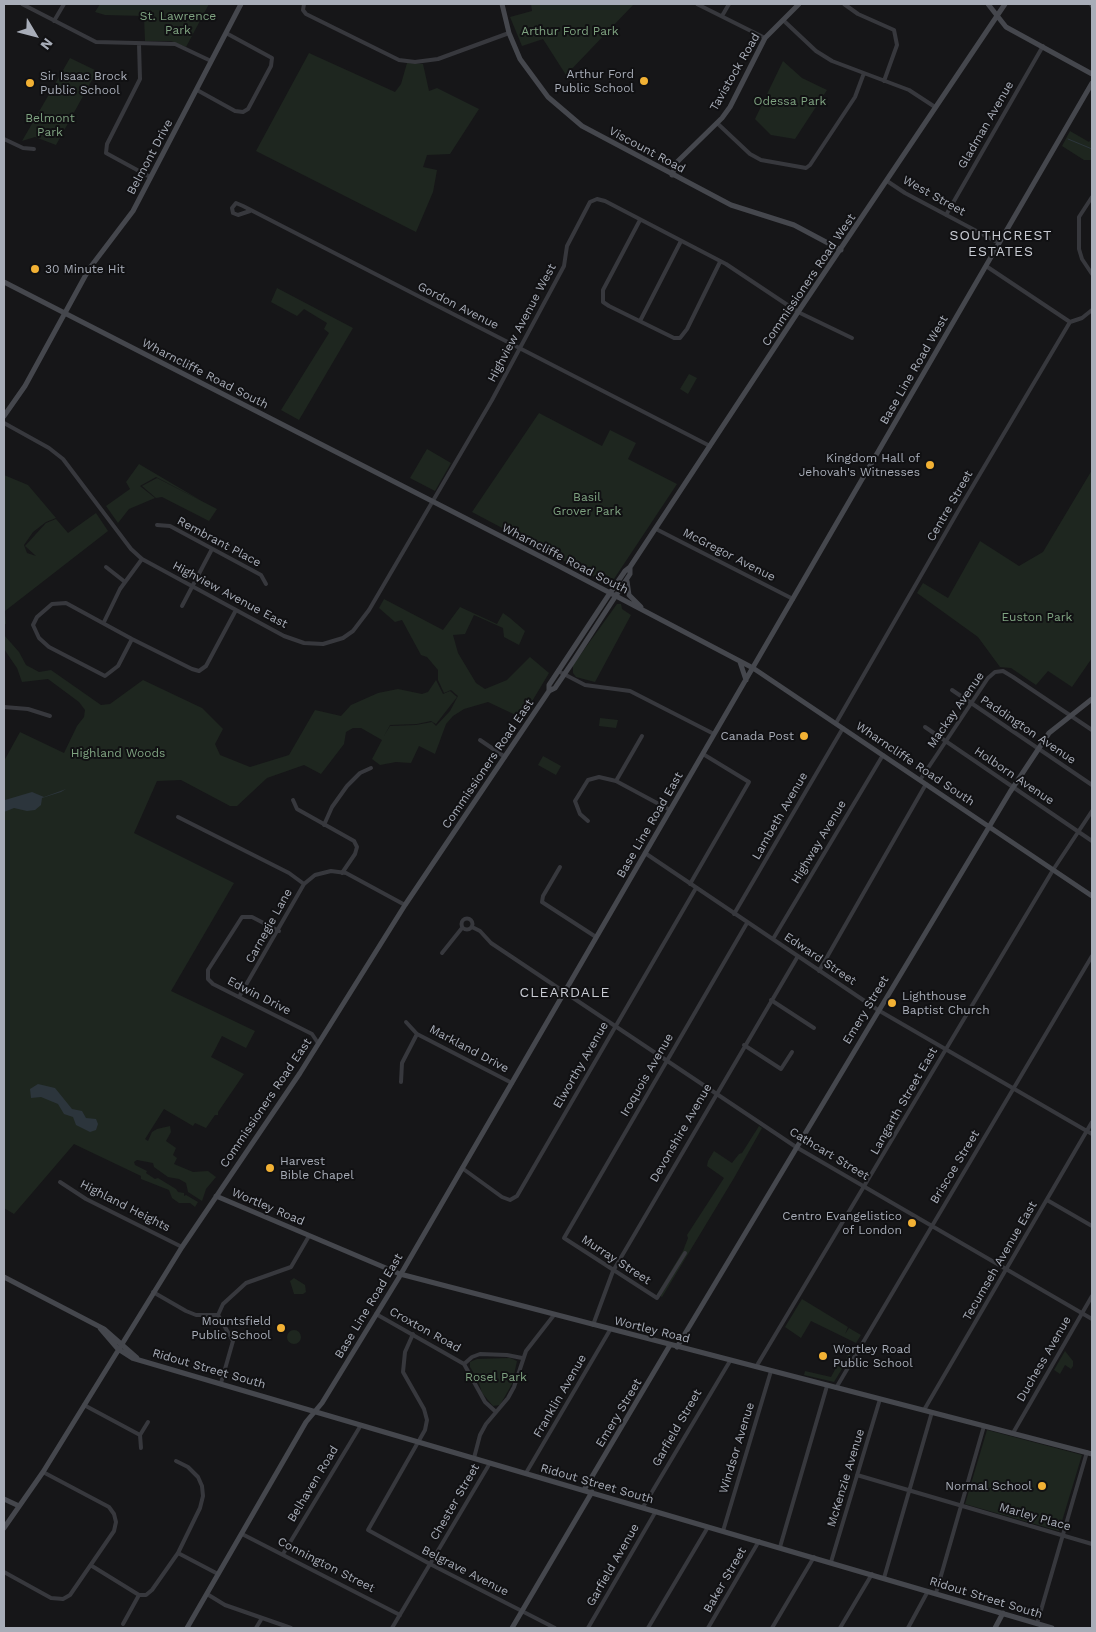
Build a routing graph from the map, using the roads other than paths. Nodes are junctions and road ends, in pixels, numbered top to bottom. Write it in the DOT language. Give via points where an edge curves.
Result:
graph roads {
  1 [pos="22,4"];
  2 [pos="64,4"];
  3 [pos="241,4"];
  4 [pos="304,4"];
  5 [pos="502,4"];
  6 [pos="697,4"];
  7 [pos="728,4"];
  8 [pos="799,4"];
  9 [pos="844,4"];
  10 [pos="988,4"];
  11 [pos="1005,4"];
  12 [pos="722,16"];
  13 [pos="997,16"];
  14 [pos="783,20"];
  15 [pos="54,21"];
  16 [pos="508,32"];
  17 [pos="226,33"];
  18 [pos="765,38"];
  19 [pos="139,44"];
  20 [pos="1043,46"];
  21 [pos="211,61"];
  22 [pos="864,73"];
  23 [pos="1092,74"];
  24 [pos="884,81"];
  25 [pos="1092,83"];
  26 [pos="197,90"];
  27 [pos="935,107"];
  28 [pos="717,123"];
  29 [pos="4,139"];
  30 [pos="34,149"];
  31 [pos="672,175"];
  32 [pos="150,177"];
  33 [pos="887,181"];
  34 [pos="1092,197"];
  35 [pos="250,211"];
  36 [pos="946,215"];
  37 [pos="640,220"];
  38 [pos="681,241"];
  39 [pos="999,243"];
  40 [pos="840,250"];
  41 [pos="720,262"];
  42 [pos="986,266"];
  43 [pos="1092,274"];
  44 [pos="4,282"];
  45 [pos="1092,310"];
  46 [pos="798,312"];
  47 [pos="65,314"];
  48 [pos="640,321"];
  49 [pos="1070,322"];
  50 [pos="852,338"];
  51 [pos="520,349"];
  52 [pos="4,416"];
  53 [pos="4,423"];
  54 [pos="710,446"];
  55 [pos="434,502"];
  56 [pos="158,525"];
  57 [pos="656,529"];
  58 [pos="212,549"];
  59 [pos="142,559"];
  60 [pos="106,567"];
  61 [pos="630,567"];
  62 [pos="627,579"];
  63 [pos="125,582"];
  64 [pos="266,584"];
  65 [pos="192,586"];
  66 [pos="610,593"];
  67 [pos="616,596"];
  68 [pos="793,599"];
  69 [pos="182,606"];
  70 [pos="236,610"];
  71 [pos="645,611"];
  72 [pos="104,622"];
  73 [pos="132,639"];
  74 [pos="740,661"];
  75 [pos="753,668"];
  76 [pos="558,671"];
  77 [pos="564,674"];
  78 [pos="746,680"];
  79 [pos="952,690"];
  80 [pos="549,691"];
  81 [pos="1092,699"];
  82 [pos="972,704"];
  83 [pos="4,707"];
  84 [pos="1071,715"];
  85 [pos="50,716"];
  86 [pos="836,723"];
  87 [pos="843,728"];
  88 [pos="925,728"];
  89 [pos="1092,730"];
  90 [pos="714,734"];
  91 [pos="642,736"];
  92 [pos="480,740"];
  93 [pos="946,742"];
  94 [pos="1037,750"];
  95 [pos="703,754"];
  96 [pos="883,755"];
  97 [pos="505,757"];
  98 [pos="371,768"];
  99 [pos="920,780"];
  100 [pos="616,782"];
  101 [pos="926,784"];
  102 [pos="1092,785"];
  103 [pos="1013,787"];
  104 [pos="293,800"];
  105 [pos="670,810"];
  106 [pos="1092,811"];
  107 [pos="178,817"];
  108 [pos="588,821"];
  109 [pos="324,824"];
  110 [pos="988,826"];
  111 [pos="1078,831"];
  112 [pos="1092,841"];
  113 [pos="645,853"];
  114 [pos="560,867"];
  115 [pos="1053,870"];
  116 [pos="342,873"];
  117 [pos="304,884"];
  118 [pos="690,884"];
  119 [pos="696,888"];
  120 [pos="1092,896"];
  121 [pos="405,905"];
  122 [pos="734,914"];
  123 [pos="748,923"];
  124 [pos="472,927"];
  125 [pos="462,928"];
  126 [pos="278,931"];
  127 [pos="596,937"];
  128 [pos="773,939"];
  129 [pos="442,953"];
  130 [pos="798,956"];
  131 [pos="1092,956"];
  132 [pos="819,971"];
  133 [pos="564,992"];
  134 [pos="239,997"];
  135 [pos="771,1000"];
  136 [pos="878,1010"];
  137 [pos="406,1022"];
  138 [pos="615,1027"];
  139 [pos="814,1028"];
  140 [pos="417,1034"];
  141 [pos="318,1043"];
  142 [pos="744,1045"];
  143 [pos="946,1049"];
  144 [pos="792,1052"];
  145 [pos="667,1062"];
  146 [pos="401,1082"];
  147 [pos="512,1083"];
  148 [pos="1014,1088"];
  149 [pos="715,1094"];
  150 [pos="1092,1122"];
  151 [pos="1087,1131"];
  152 [pos="1092,1134"];
  153 [pos="796,1147"];
  154 [pos="462,1168"];
  155 [pos="60,1182"];
  156 [pos="865,1187"];
  157 [pos="216,1196"];
  158 [pos="1047,1200"];
  159 [pos="932,1226"];
  160 [pos="1092,1226"];
  161 [pos="309,1236"];
  162 [pos="564,1238"];
  163 [pos="182,1247"];
  164 [pos="685,1252"];
  165 [pos="1007,1270"];
  166 [pos="613,1271"];
  167 [pos="400,1274"];
  168 [pos="4,1277"];
  169 [pos="153,1292"];
  170 [pos="1092,1296"];
  171 [pos="1082,1313"];
  172 [pos="376,1314"];
  173 [pos="218,1315"];
  174 [pos="554,1316"];
  175 [pos="1092,1319"];
  176 [pos="593,1325"];
  177 [pos="610,1330"];
  178 [pos="413,1334"];
  179 [pos="670,1345"];
  180 [pos="119,1347"];
  181 [pos="678,1347"];
  182 [pos="522,1358"];
  183 [pos="730,1361"];
  184 [pos="464,1364"];
  185 [pos="756,1367"];
  186 [pos="771,1371"];
  187 [pos="222,1383"];
  188 [pos="827,1386"];
  189 [pos="836,1388"];
  190 [pos="880,1399"];
  191 [pos="84,1405"];
  192 [pos="924,1410"];
  193 [pos="316,1412"];
  194 [pos="496,1412"];
  195 [pos="932,1412"];
  196 [pos="148,1422"];
  197 [pos="361,1425"];
  198 [pos="984,1426"];
  199 [pos="1013,1433"];
  200 [pos="140,1435"];
  201 [pos="417,1441"];
  202 [pos="141,1448"];
  203 [pos="1090,1453"];
  204 [pos="474,1458"];
  205 [pos="176,1461"];
  206 [pos="490,1462"];
  207 [pos="43,1472"];
  208 [pos="526,1473"];
  209 [pos="857,1475"];
  210 [pos="584,1490"];
  211 [pos="908,1490"];
  212 [pos="592,1492"];
  213 [pos="4,1498"];
  214 [pos="961,1505"];
  215 [pos="19,1506"];
  216 [pos="643,1507"];
  217 [pos="656,1511"];
  218 [pos="708,1526"];
  219 [pos="4,1528"];
  220 [pos="723,1531"];
  221 [pos="242,1534"];
  222 [pos="1062,1535"];
  223 [pos="759,1541"];
  224 [pos="1092,1544"];
  225 [pos="780,1547"];
  226 [pos="178,1553"];
  227 [pos="282,1554"];
  228 [pos="814,1557"];
  229 [pos="830,1562"];
  230 [pos="430,1564"];
  231 [pos="92,1566"];
  232 [pos="4,1572"];
  233 [pos="218,1574"];
  234 [pos="872,1574"];
  235 [pos="884,1578"];
  236 [pos="928,1591"];
  237 [pos="936,1593"];
  238 [pos="207,1594"];
  239 [pos="139,1595"];
  240 [pos="522,1612"];
  241 [pos="1003,1613"];
  242 [pos="400,1615"];
  243 [pos="262,1618"];
  244 [pos="123,1624"];
  245 [pos="1037,1624"];
  246 [pos="187,1628"];
  247 [pos="256,1628"];
  248 [pos="291,1628"];
  249 [pos="392,1628"];
  250 [pos="512,1628"];
  251 [pos="555,1628"];
  252 [pos="588,1628"];
  253 [pos="648,1628"];
  254 [pos="708,1628"];
  255 [pos="772,1628"];
  256 [pos="840,1628"];
  257 [pos="908,1628"];
  258 [pos="994,1628"];
  259 [pos="1052,1628"];
  1 -- 15 [label="street"];
  2 -- 15 [label="street"];
  3 -- 17 [label="street, Belmont Drive"];
  4 -- 16 [label="street" via="306,14 399,60 438,59"];
  5 -- 16 [label="street, Viscount Road"];
  6 -- 12 [label="street"];
  7 -- 12 [label="street"];
  8 -- 14 [label="street, Tavistock Road"];
  9 -- 24 [label="street" via="894,30 897,45"];
  10 -- 13 [label="street"];
  11 -- 13 [label="street, Commissioners Road West"];
  12 -- 18 [label="street"];
  13 -- 20 [label="street" via="1006,27"];
  13 -- 27 [label="street, Commissioners Road West"];
  14 -- 18 [label="street, Tavistock Road"];
  14 -- 22 [label="street" via="816,51"];
  15 -- 19 [label="street" via="96,42"];
  16 -- 31 [label="street, Viscount Road" via="520,59 562,110 582,126"];
  17 -- 21 [label="street, Belmont Drive"];
  17 -- 26 [label="street" via="272,58 271,66 253,101 243,112"];
  18 -- 28 [label="street, Tavistock Road" via="730,107"];
  19 -- 21 [label="street" via="175,44"];
  19 -- 32 [label="street" via="140,79 107,144 106,153"];
  20 -- 23 [label="street"];
  20 -- 36 [label="street, Gladman Avenue"];
  21 -- 26 [label="street, Belmont Drive"];
  22 -- 24 [label="street"];
  22 -- 28 [label="street" via="855,97 806,168 761,160"];
  24 -- 27 [label="street" via="909,90"];
  25 -- 39 [label="street, Base Line Road West"];
  26 -- 32 [label="street, Belmont Drive"];
  27 -- 33 [label="street, Commissioners Road West"];
  28 -- 31 [label="street, Tavistock Road" via="677,162"];
  29 -- 30 [label="street" via="23,148"];
  31 -- 40 [label="street, Viscount Road" via="731,205 794,225"];
  32 -- 47 [label="street, Belmont Drive" via="126,223 89,269"];
  33 -- 36 [label="street, West Street"];
  33 -- 40 [label="street, Commissioners Road West"];
  34 -- 43 [label="street" via="1079,217 1079,249"];
  35 -- 51 [label="street, Gordon Avenue"];
  36 -- 39 [label="street, West Street"];
  37 -- 38 [label="street, Highview Avenue West"];
  37 -- 48 [label="street" via="602,296 603,302 609,306"];
  37 -- 51 [label="street, Highview Avenue West" via="597,199 590,202 567,246 564,266"];
  38 -- 41 [label="street, Highview Avenue West"];
  38 -- 48 [label="street"];
  39 -- 42 [label="street, Base Line Road West"];
  40 -- 46 [label="street, Commissioners Road West"];
  41 -- 46 [label="street, Highview Avenue West"];
  41 -- 48 [label="street" via="680,338"];
  42 -- 49 [label="street"];
  42 -- 68 [label="street, Base Line Road West"];
  44 -- 47 [label="street, Wharncliffe Road South"];
  45 -- 49 [label="street"];
  46 -- 50 [label="street, Highview Avenue West"];
  46 -- 54 [label="street, Commissioners Road West"];
  47 -- 52 [label="street, Belmont Drive" via="15,403"];
  47 -- 55 [label="street, Wharncliffe Road South"];
  49 -- 86 [label="street, Centre Street"];
  51 -- 54 [label="street, Gordon Avenue"];
  51 -- 55 [label="street, Highview Avenue West"];
  53 -- 59 [label="street, Highview Avenue East" via="63,459"];
  54 -- 57 [label="street, Commissioners Road West"];
  55 -- 66 [label="street, Wharncliffe Road South"];
  55 -- 70 [label="street, Highview Avenue East" via="362,622 343,638 323,644 304,643"];
  56 -- 58 [label="street, Rembrant Place" via="170,526"];
  57 -- 61 [label="street, Commissioners Road West"];
  57 -- 68 [label="street, McGregor Avenue"];
  58 -- 64 [label="street, Rembrant Place" via="261,575"];
  58 -- 65 [label="street"];
  59 -- 63 [label="street"];
  59 -- 65 [label="street, Highview Avenue East"];
  60 -- 63 [label="street"];
  61 -- 62 [label="street, Commissioners Road West"];
  61 -- 66 [label="street, Commissioners Road West"];
  62 -- 67 [label="street, Commissioners Road West"];
  62 -- 71 [label="street" via="629,595"];
  63 -- 72 [label="street"];
  65 -- 69 [label="street"];
  65 -- 70 [label="street, Highview Avenue East"];
  66 -- 67 [label="street, Wharncliffe Road South"];
  66 -- 76 [label="street, Commissioners Road East"];
  67 -- 71 [label="street, Wharncliffe Road South"];
  67 -- 77 [label="street, Commissioners Road East"];
  68 -- 75 [label="street, Base Line Road West"];
  70 -- 73 [label="street" via="206,666 199,671"];
  71 -- 74 [label="street, Wharncliffe Road South"];
  72 -- 73 [label="street"];
  72 -- 73 [label="street" via="70,604 57,603 41,613 33,625 39,638 49,647 105,676 118,666"];
  74 -- 75 [label="street, Wharncliffe Road South"];
  74 -- 78 [label="street"];
  75 -- 78 [label="street, Base Line Road East"];
  75 -- 86 [label="street, Wharncliffe Road South"];
  76 -- 77 [label="street"];
  76 -- 80 [label="street, Commissioners Road East"];
  77 -- 80 [label="street, Commissioners Road East" via="555,688"];
  77 -- 90 [label="street" via="585,684 630,691"];
  78 -- 90 [label="street, Base Line Road East"];
  79 -- 82 [label="street, Paddington Avenue"];
  80 -- 97 [label="street, Commissioners Road East"];
  81 -- 84 [label="street, Emery Street"];
  82 -- 84 [label="street, Mackay Avenue" via="988,678 994,672 1002,671"];
  82 -- 93 [label="street, Mackay Avenue"];
  82 -- 94 [label="street, Paddington Avenue"];
  83 -- 85 [label="street" via="28,709"];
  84 -- 89 [label="street, Mackay Avenue"];
  84 -- 94 [label="street, Emery Street" via="1049,733"];
  86 -- 87 [label="street, Wharncliffe Road South"];
  87 -- 96 [label="street, Wharncliffe Road South"];
  87 -- 122 [label="street, Lambeth Avenue"];
  88 -- 93 [label="street, Holborn Avenue"];
  90 -- 95 [label="street, Base Line Road East"];
  91 -- 100 [label="street"];
  92 -- 97 [label="street"];
  93 -- 99 [label="street, Mackay Avenue"];
  93 -- 103 [label="street, Holborn Avenue"];
  94 -- 102 [label="street, Paddington Avenue"];
  94 -- 103 [label="street, Emery Street"];
  95 -- 105 [label="street, Base Line Road East"];
  95 -- 118 [label="street" via="749,782"];
  96 -- 99 [label="street, Wharncliffe Road South"];
  96 -- 128 [label="street, Highway Avenue"];
  97 -- 121 [label="street, Commissioners Road East"];
  98 -- 109 [label="street" via="360,773 348,786"];
  99 -- 101 [label="street, Wharncliffe Road South"];
  100 -- 105 [label="street"];
  100 -- 108 [label="street" via="600,777 588,780 575,801 580,814"];
  101 -- 110 [label="street, Wharncliffe Road South"];
  101 -- 132 [label="street"];
  103 -- 110 [label="street, Emery Street"];
  103 -- 111 [label="street, Holborn Avenue"];
  104 -- 109 [label="street" via="297,809"];
  105 -- 113 [label="street, Base Line Road East"];
  106 -- 111 [label="street, Langarth Street East"];
  107 -- 117 [label="street" via="289,873"];
  109 -- 116 [label="street" via="354,841 357,847"];
  110 -- 115 [label="street, Wharncliffe Road South"];
  110 -- 136 [label="street, Emery Street"];
  111 -- 112 [label="street, Holborn Avenue"];
  111 -- 115 [label="street, Langarth Street East"];
  113 -- 118 [label="street, Edward Street"];
  113 -- 127 [label="street, Base Line Road East"];
  114 -- 127 [label="street" via="542,902"];
  115 -- 120 [label="street, Wharncliffe Road South"];
  115 -- 143 [label="street, Langarth Street East"];
  116 -- 117 [label="street, Carnegie Lane" via="321,872"];
  116 -- 121 [label="street, Carnegie Lane"];
  117 -- 126 [label="street, Carnegie Lane"];
  118 -- 119 [label="street, Edward Street"];
  119 -- 122 [label="street, Edward Street"];
  119 -- 138 [label="street, Elworthy Avenue"];
  121 -- 141 [label="street, Commissioners Road East"];
  122 -- 123 [label="street, Edward Street"];
  123 -- 128 [label="street, Edward Street"];
  123 -- 145 [label="street, Iroquois Avenue"];
  124 -- 125 [label="street"];
  124 -- 125 [label="street" via="472,921 466,919"];
  124 -- 133 [label="street"];
  125 -- 129 [label="street"];
  126 -- 134 [label="street, Carnegie Lane"];
  126 -- 134 [label="street, Edwin Drive" via="252,917 242,917 208,970 208,979 213,984"];
  127 -- 133 [label="street, Base Line Road East"];
  128 -- 130 [label="street, Edward Street"];
  130 -- 132 [label="street, Edward Street"];
  130 -- 135 [label="street, Devonshire Avenue"];
  131 -- 148 [label="street, Briscoe Street"];
  132 -- 136 [label="street, Edward Street"];
  133 -- 138 [label="street, Cathcart Street"];
  133 -- 147 [label="street, Base Line Road East"];
  134 -- 141 [label="street, Edwin Drive" via="312,1034"];
  135 -- 139 [label="street"];
  135 -- 142 [label="street, Devonshire Avenue"];
  136 -- 143 [label="street, Edward Street"];
  136 -- 153 [label="street, Emery Street"];
  137 -- 140 [label="street, Markland Drive"];
  138 -- 145 [label="street, Cathcart Street"];
  138 -- 154 [label="street, Elworthy Avenue" via="516,1196 510,1200 502,1197"];
  140 -- 146 [label="street, Markland Drive" via="402,1063"];
  140 -- 147 [label="street, Markland Drive"];
  141 -- 157 [label="street, Commissioners Road East"];
  142 -- 144 [label="street" via="781,1069"];
  142 -- 149 [label="street, Devonshire Avenue"];
  143 -- 148 [label="street, Edward Street"];
  143 -- 156 [label="street, Langarth Street East"];
  145 -- 149 [label="street, Cathcart Street"];
  145 -- 162 [label="street, Iroquois Avenue"];
  147 -- 154 [label="street, Base Line Road East"];
  148 -- 151 [label="street, Edward Street"];
  148 -- 159 [label="street, Briscoe Street"];
  149 -- 153 [label="street, Cathcart Street"];
  149 -- 166 [label="street, Devonshire Avenue"];
  150 -- 151 [label="street, Tecumseh Avenue East"];
  151 -- 152 [label="street, Edward Street"];
  151 -- 158 [label="street, Tecumseh Avenue East"];
  153 -- 156 [label="street, Cathcart Street"];
  153 -- 181 [label="street, Emery Street"];
  154 -- 167 [label="street, Base Line Road East"];
  155 -- 163 [label="street, Highland Heights" via="86,1199"];
  156 -- 159 [label="street, Cathcart Street"];
  156 -- 185 [label="street, Langarth Street East"];
  157 -- 161 [label="street, Wortley Road"];
  157 -- 163 [label="street, Commissioners Road East"];
  158 -- 160 [label="street"];
  158 -- 165 [label="street, Tecumseh Avenue East"];
  159 -- 165 [label="street, Cathcart Street"];
  159 -- 189 [label="street, Briscoe Street"];
  161 -- 167 [label="street, Wortley Road"];
  161 -- 173 [label="street" via="291,1267 246,1283 223,1304"];
  162 -- 166 [label="street, Murray Street"];
  163 -- 169 [label="street, Commissioners Road East"];
  164 -- 166 [label="street, Murray Street" via="657,1298"];
  165 -- 171 [label="street, Cathcart Street"];
  165 -- 192 [label="street, Tecumseh Avenue East"];
  166 -- 176 [label="street, Devonshire Avenue"];
  167 -- 172 [label="street, Base Line Road East"];
  167 -- 174 [label="street, Wortley Road"];
  168 -- 180 [label="street, Ridout Street South" via="100,1328"];
  169 -- 173 [label="street" via="186,1311"];
  169 -- 180 [label="street, Commissioners Road East"];
  170 -- 171 [label="street, Duchess Avenue"];
  171 -- 175 [label="street, Cathcart Street"];
  171 -- 199 [label="street, Duchess Avenue"];
  172 -- 178 [label="street, Croxton Road"];
  172 -- 193 [label="street, Base Line Road East"];
  173 -- 187 [label="street" via="233,1341"];
  174 -- 176 [label="street, Wortley Road"];
  174 -- 182 [label="street"];
  176 -- 177 [label="street, Wortley Road"];
  177 -- 179 [label="street, Wortley Road"];
  177 -- 208 [label="street, Franklin Avenue"];
  178 -- 184 [label="street, Croxton Road"];
  178 -- 201 [label="street" via="405,1352 402,1372 427,1420"];
  179 -- 181 [label="street, Wortley Road"];
  179 -- 210 [label="street, Emery Street"];
  180 -- 187 [label="street, Ridout Street South" via="137,1358"];
  180 -- 191 [label="street, Commissioners Road East"];
  181 -- 183 [label="street, Wortley Road"];
  182 -- 184 [label="street, Croxton Road" via="480,1354 472,1356"];
  182 -- 194 [label="street" via="514,1387"];
  183 -- 185 [label="street, Wortley Road"];
  183 -- 216 [label="street, Garfield Street"];
  184 -- 194 [label="street, Croxton Road" via="485,1402"];
  185 -- 186 [label="street, Wortley Road"];
  186 -- 188 [label="street, Wortley Road"];
  186 -- 220 [label="street, Windsor Avenue"];
  187 -- 193 [label="street, Ridout Street South"];
  188 -- 189 [label="street, Wortley Road"];
  188 -- 225 [label="street"];
  189 -- 190 [label="street, Wortley Road"];
  190 -- 192 [label="street, Wortley Road"];
  190 -- 209 [label="street, McKenzie Avenue"];
  191 -- 200 [label="street"];
  191 -- 207 [label="street, Commissioners Road East"];
  192 -- 195 [label="street, Wortley Road"];
  193 -- 197 [label="street, Ridout Street South"];
  193 -- 221 [label="street, Base Line Road East" via="306,1422"];
  194 -- 204 [label="street" via="480,1435"];
  195 -- 198 [label="street, Wortley Road"];
  195 -- 211 [label="street"];
  196 -- 200 [label="street"];
  197 -- 201 [label="street, Ridout Street South"];
  197 -- 227 [label="street, Belhaven Road"];
  198 -- 199 [label="street, Wortley Road"];
  198 -- 214 [label="street"];
  199 -- 203 [label="street, Wortley Road"];
  200 -- 202 [label="street"];
  201 -- 204 [label="street, Ridout Street South"];
  201 -- 230 [label="street, Belgrave Avenue" via="368,1530"];
  203 -- 222 [label="street"];
  204 -- 206 [label="street, Ridout Street South"];
  205 -- 226 [label="street" via="194,1472 204,1491 200,1508"];
  206 -- 208 [label="street, Ridout Street South"];
  206 -- 230 [label="street, Chester Street"];
  207 -- 215 [label="street, Commissioners Road East"];
  207 -- 231 [label="street" via="109,1507 114,1514 114,1531"];
  208 -- 210 [label="street, Ridout Street South"];
  209 -- 211 [label="street, Marley Place"];
  209 -- 229 [label="street, McKenzie Avenue"];
  210 -- 212 [label="street, Ridout Street South"];
  211 -- 214 [label="street, Marley Place"];
  211 -- 235 [label="street"];
  212 -- 216 [label="street, Ridout Street South"];
  212 -- 240 [label="street"];
  213 -- 215 [label="street"];
  214 -- 222 [label="street, Marley Place"];
  214 -- 237 [label="street"];
  215 -- 219 [label="street, Commissioners Road East"];
  216 -- 217 [label="street, Ridout Street South"];
  217 -- 218 [label="street, Ridout Street South"];
  217 -- 252 [label="street, Garfield Avenue"];
  218 -- 220 [label="street, Ridout Street South"];
  218 -- 253 [label="street"];
  220 -- 223 [label="street, Ridout Street South"];
  221 -- 227 [label="street, Connington Street"];
  221 -- 233 [label="street, Base Line Road East"];
  222 -- 224 [label="street, Marley Place"];
  222 -- 245 [label="street"];
  223 -- 225 [label="street, Ridout Street South"];
  223 -- 254 [label="street, Baker Street"];
  225 -- 228 [label="street, Ridout Street South"];
  226 -- 233 [label="street"];
  226 -- 239 [label="street" via="152,1590 146,1595"];
  227 -- 242 [label="street, Connington Street"];
  228 -- 229 [label="street, Ridout Street South"];
  228 -- 255 [label="street"];
  229 -- 234 [label="street, Ridout Street South"];
  230 -- 240 [label="street, Belgrave Avenue"];
  230 -- 242 [label="street, Chester Street"];
  231 -- 232 [label="street" via="70,1595 63,1599 51,1598"];
  231 -- 239 [label="street"];
  233 -- 238 [label="street, Base Line Road East"];
  234 -- 235 [label="street, Ridout Street South"];
  234 -- 256 [label="street"];
  235 -- 236 [label="street, Ridout Street South"];
  236 -- 237 [label="street, Ridout Street South"];
  236 -- 257 [label="street"];
  237 -- 241 [label="street, Ridout Street South"];
  238 -- 243 [label="street" via="225,1605"];
  238 -- 246 [label="street, Base Line Road East"];
  239 -- 244 [label="street"];
  240 -- 250 [label="street"];
  240 -- 251 [label="street, Belgrave Avenue"];
  241 -- 245 [label="street, Ridout Street South"];
  241 -- 258 [label="street"];
  242 -- 249 [label="street, Chester Street"];
  243 -- 247 [label="street"];
  243 -- 248 [label="street"];
  245 -- 259 [label="street, Ridout Street South"];
}
